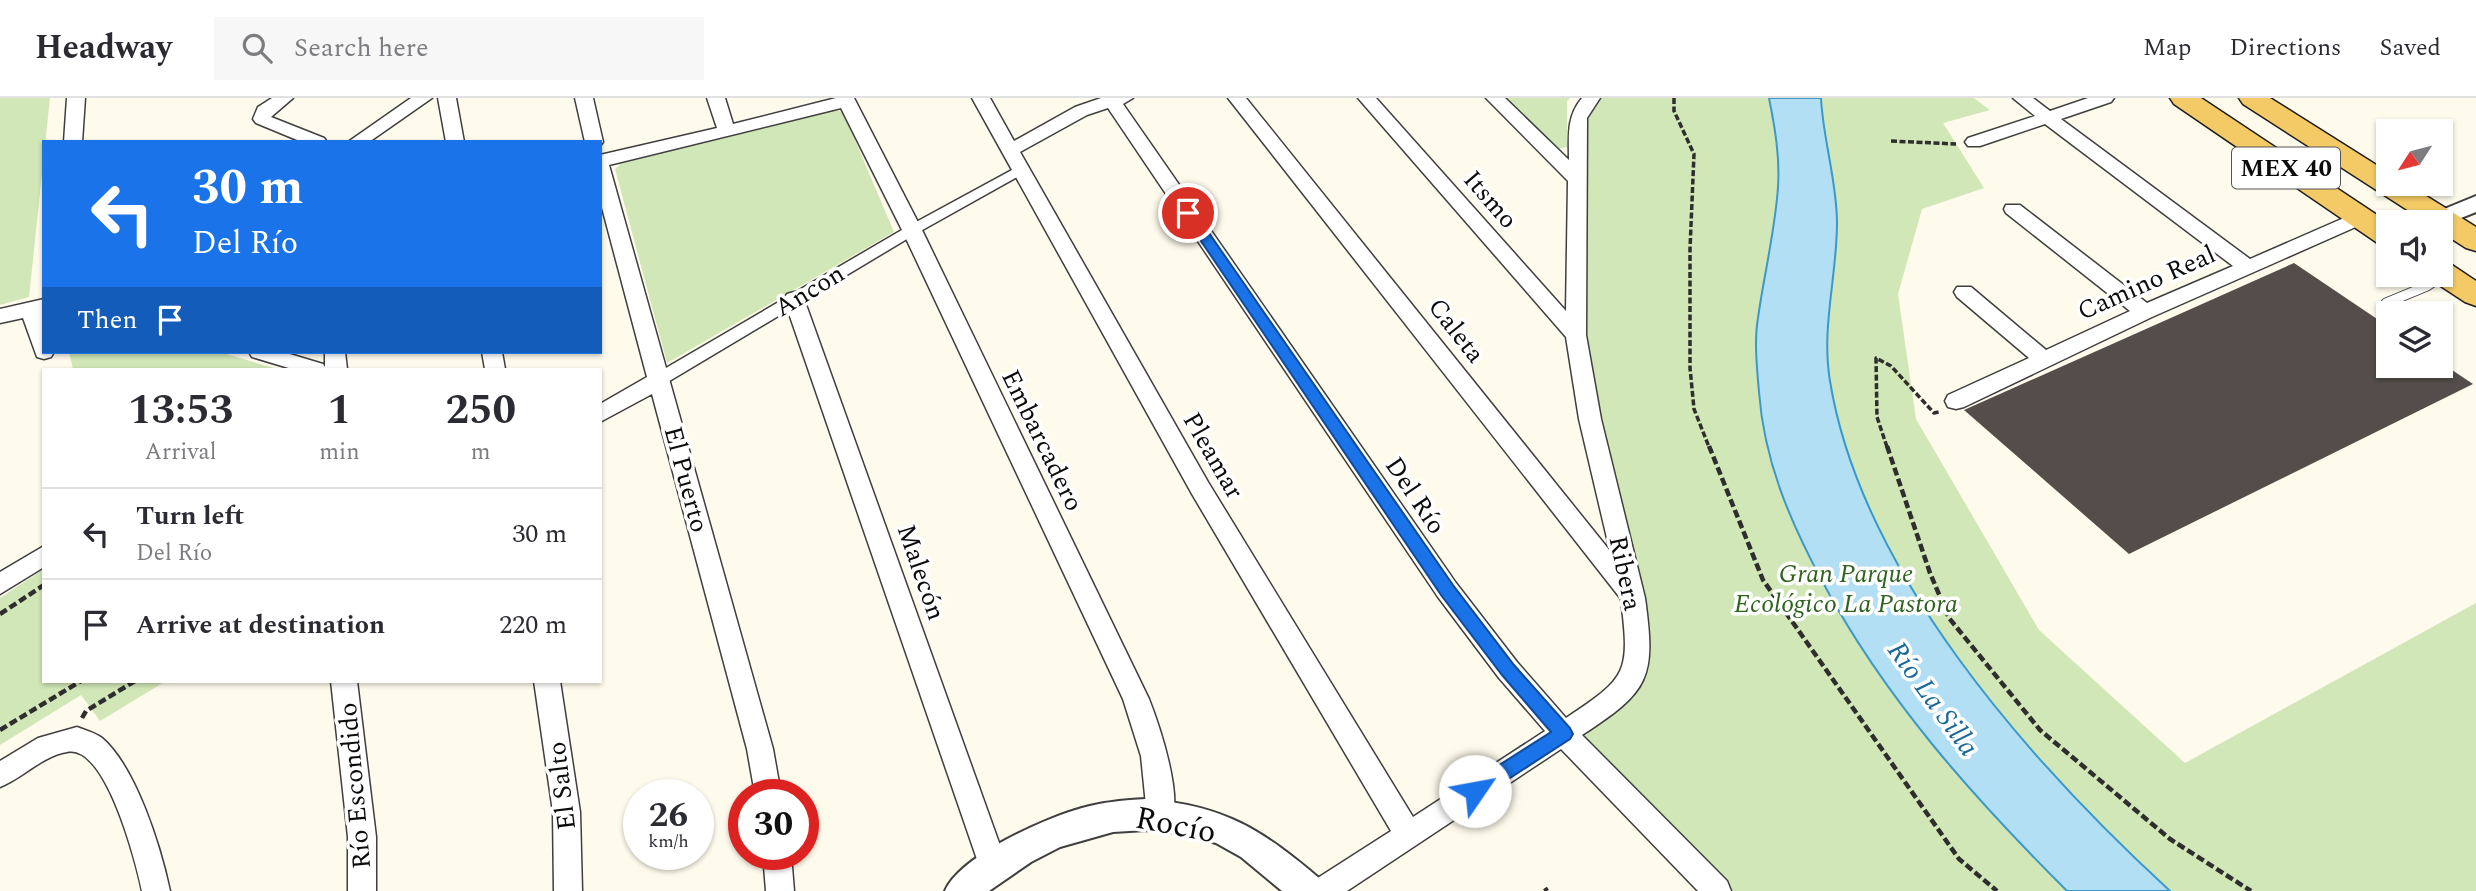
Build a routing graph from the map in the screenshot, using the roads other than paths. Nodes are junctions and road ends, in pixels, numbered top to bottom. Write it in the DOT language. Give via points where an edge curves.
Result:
graph roads {
  1 [pos="76,98"];
  2 [pos="284,98"];
  3 [pos="423,98"];
  4 [pos="447,98"];
  5 [pos="584,98"];
  6 [pos="716,98"];
  7 [pos="981,98"];
  8 [pos="1237,98"];
  9 [pos="1367,98"];
  10 [pos="1495,98"];
  11 [pos="1591,98"];
  12 [pos="2022,98"];
  13 [pos="2105,98"];
  14 [pos="2183,98"];
  15 [pos="2252,98"];
  16 [pos="1115,99"];
  17 [pos="846,100"];
  18 [pos="2047,117"];
  19 [pos="726,129"];
  20 [pos="72,140"];
  21 [pos="313,140"];
  22 [pos="360,140"];
  23 [pos="454,140"];
  24 [pos="594,140"];
  25 [pos="1974,142"];
  26 [pos="1016,160"];
  27 [pos="602,162"];
  28 [pos="602,170"];
  29 [pos="1579,181"];
  30 [pos="2476,204"];
  31 [pos="2013,209"];
  32 [pos="2426,210"];
  33 [pos="2453,214"];
  34 [pos="2360,218"];
  35 [pos="2453,227"];
  36 [pos="2376,228"];
  37 [pos="912,230"];
  38 [pos="2476,241"];
  39 [pos="2248,267"];
  40 [pos="2453,280"];
  41 [pos="2425,287"];
  42 [pos="1964,292"];
  43 [pos="2476,295"];
  44 [pos="794,299"];
  45 [pos="2391,301"];
  46 [pos="37,307"];
  47 [pos="2145,313"];
  48 [pos="0,316"];
  49 [pos="1576,335"];
  50 [pos="42,339"];
  51 [pos="265,354"];
  52 [pos="2044,359"];
  53 [pos="313,368"];
  54 [pos="660,379"];
  55 [pos="1956,401"];
  56 [pos="602,413"];
  57 [pos="42,556"];
  58 [pos="0,584"];
  59 [pos="1633,598"];
  60 [pos="344,683"];
  61 [pos="547,683"];
  62 [pos="1563,734"];
  63 [pos="0,775"];
  64 [pos="765,779"];
  65 [pos="1161,815"];
  66 [pos="1408,834"];
  67 [pos="993,865"];
  68 [pos="778,870"];
  69 [pos="156,891"];
  70 [pos="362,891"];
  71 [pos="568,891"];
  72 [pos="780,891"];
  73 [pos="962,891"];
  74 [pos="1308,891"];
  75 [pos="1323,891"];
  76 [pos="1717,891"];
  1 -- 20 [label="street"];
  2 -- 21 [label="street" via="261,114 265,122"];
  3 -- 22 [label="street"];
  4 -- 23 [label="street"];
  5 -- 24 [label="street"];
  6 -- 19 [label="street"];
  7 -- 26 [label="street, Pleamar"];
  8 -- 59 [label="street, Caleta"];
  9 -- 49 [label="street, Itsmo"];
  10 -- 29 [label="street"];
  11 -- 29 [label="street, Ribera" via="1578,118"];
  12 -- 18 [label="street"];
  13 -- 18 [label="street"];
  14 -- 34 [label="main road, MEX 40"];
  15 -- 32 [label="main road, MEX 40"];
  16 -- 26 [label="street" via="1081,111"];
  16 -- 62 [label="street, Del Río" via="1447,590"];
  17 -- 19 [label="street"];
  17 -- 37 [label="street, Embarcadero"];
  18 -- 25 [label="street"];
  18 -- 39 [label="street"];
  19 -- 27 [label="street"];
  26 -- 37 [label="street, Ancon"];
  26 -- 66 [label="street, Pleamar" via="1200,488"];
  28 -- 54 [label="street, El Puerto"];
  29 -- 49 [label="street, Ribera"];
  30 -- 33 [label="street"];
  31 -- 47 [label="street"];
  34 -- 36 [label="main road, MEX 40"];
  34 -- 39 [label="street, Camino Real"];
  35 -- 38 [label="main road, MEX 40"];
  37 -- 44 [label="street, Ancon"];
  37 -- 65 [label="street, Embarcadero" via="1136,699 1158,764"];
  39 -- 47 [label="street, Camino Real"];
  40 -- 43 [label="main road"];
  41 -- 45 [label="lane"];
  42 -- 52 [label="street"];
  44 -- 54 [label="street, Ancon"];
  44 -- 67 [label="street, Malecón"];
  46 -- 48 [label="street"];
  46 -- 50 [label="street"];
  47 -- 52 [label="street, Camino Real"];
  49 -- 59 [label="street, Ribera" via="1590,419"];
  51 -- 53 [label="street"];
  52 -- 55 [label="street, Camino Real"];
  54 -- 56 [label="street, Ancon"];
  54 -- 64 [label="street, El Puerto"];
  57 -- 58 [label="street"];
  59 -- 62 [label="street, Ribera" via="1637,667 1625,689"];
  60 -- 70 [label="street, Río Escondido" via="362,838"];
  61 -- 71 [label="street, El Salto" via="564,789"];
  62 -- 66 [label="street, Ribera"];
  62 -- 76 [label="street, Del Río"];
  63 -- 69 [label="street" via="66,741 87,741 126,795 146,847"];
  65 -- 67 [label="street, Rocío" via="1122,814 1069,827"];
  65 -- 74 [label="street, Rocío" via="1216,827 1260,851"];
  66 -- 75 [label="street, Ribera"];
  67 -- 73 [label="street, Rocío"];
  68 -- 72 [label="street"];
}
